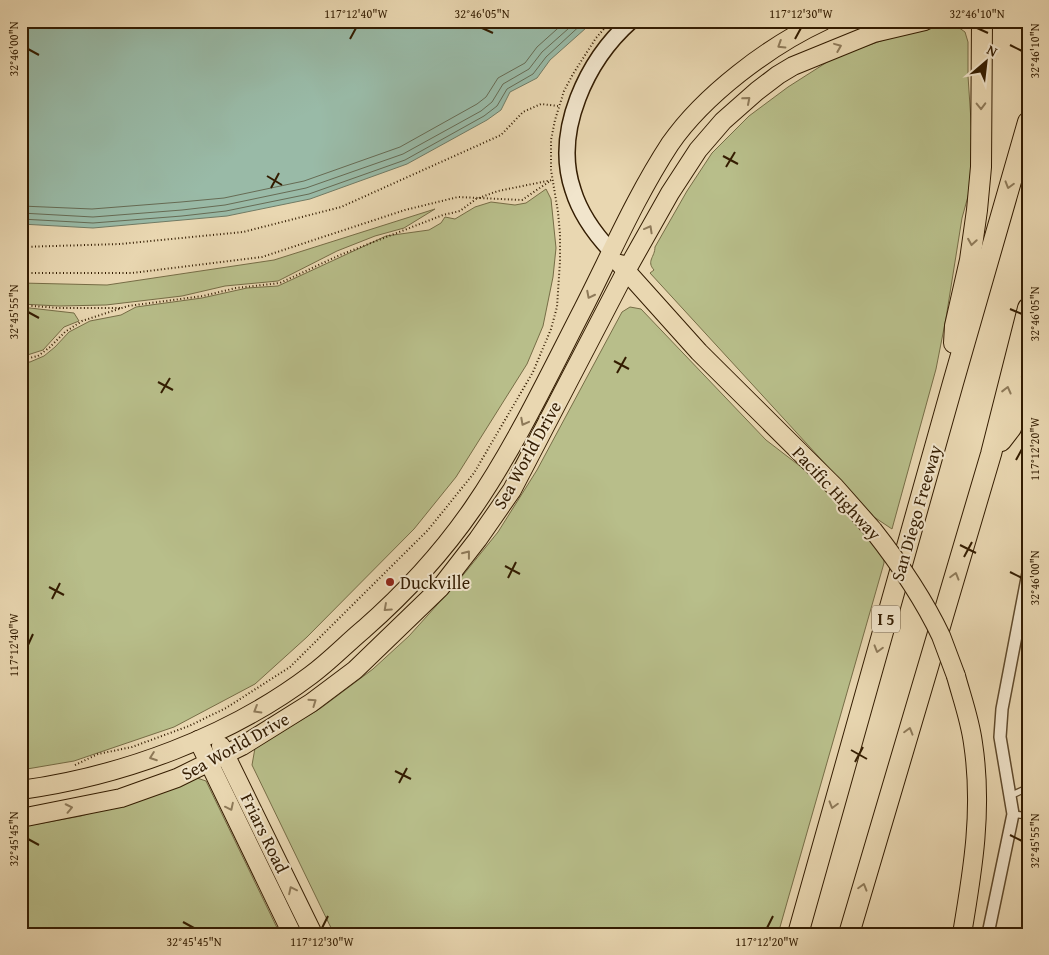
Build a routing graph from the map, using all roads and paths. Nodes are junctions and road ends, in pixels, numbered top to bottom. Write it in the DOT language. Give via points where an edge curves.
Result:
graph roads {
  1 [pos="611,21"];
  2 [pos="631,21"];
  3 [pos="823,21"];
  4 [pos="925,21"];
  5 [pos="982,21"];
  6 [pos="558,106"];
  7 [pos="1028,122"];
  8 [pos="552,180"];
  9 [pos="476,199"];
  10 [pos="21,247"];
  11 [pos="611,251"];
  12 [pos="626,271"];
  13 [pos="21,273"];
  14 [pos="21,305"];
  15 [pos="123,308"];
  16 [pos="1028,308"];
  17 [pos="21,360"];
  18 [pos="953,383"];
  19 [pos="1028,383"];
  20 [pos="991,454"];
  21 [pos="1028,573"];
  22 [pos="206,736"];
  23 [pos="226,755"];
  24 [pos="209,763"];
  25 [pos="74,765"];
  26 [pos="1028,777"];
  27 [pos="21,790"];
  28 [pos="1010,796"];
  29 [pos="1013,814"];
  30 [pos="1028,816"];
  31 [pos="21,818"];
  32 [pos="819,854"];
  33 [pos="292,934"];
  34 [pos="313,934"];
  35 [pos="788,934"];
  36 [pos="798,934"];
  37 [pos="849,934"];
  38 [pos="962,934"];
  39 [pos="988,934"];
  1 -- 6 [label="path" via="572,74"];
  2 -- 11 [label="main road" via="602,55 582,88 568,147 572,188 579,207"];
  3 -- 11 [label="main road, Sea World Drive, one-way" via="733,77 696,114 672,142 649,178"];
  12 -- 4 [label="main road, Sea World Drive, one-way" via="698,150 723,121 757,91 778,75 820,54 874,33"];
  5 -- 18 [label="highway, one-way" via="981,167 970,260 955,326"];
  6 -- 8 [label="path" via="551,140"];
  6 -- 10 [label="path" via="541,104 523,112 501,135 340,207 243,232 120,244"];
  7 -- 18 [label="highway, San Diego Freeway / I 5, one-way"];
  8 -- 9 [label="path"];
  8 -- 9 [label="path" via="522,200"];
  8 -- 25 [label="path" via="560,242 557,307 551,329 533,372 474,473 428,530 290,667 226,708 189,726 98,754"];
  9 -- 13 [label="path" via="458,197 405,210 262,257 132,272"];
  9 -- 15 [label="path" via="460,211 340,255 280,283"];
  11 -- 12 [label="main road, Pacific Highway"];
  11 -- 22 [label="main road, Sea World Drive, one-way" via="500,465 437,556 394,602 313,674 279,697"];
  23 -- 12 [label="main road, Sea World Drive, one-way" via="311,704 355,670 440,588 512,490"];
  12 -- 38 [label="main road, Pacific Highway, bridge" via="873,530 900,564 941,637 956,676 973,742 978,803 976,845"];
  14 -- 15 [label="path"];
  15 -- 17 [label="path" via="82,321 38,356"];
  20 -- 16 [label="highway, one-way"];
  18 -- 32 [label="highway, San Diego Freeway / I 5, one-way"];
  19 -- 20 [label="highway" via="1011,428"];
  37 -- 20 [label="highway, one-way"];
  21 -- 28 [label="street" via="1002,709 1000,737"];
  22 -- 23 [label="main road, Friars Road"];
  22 -- 24 [label="main road, Friars Road"];
  22 -- 27 [label="main road, Sea World Drive, one-way" via="81,779"];
  23 -- 24 [label="main road, Sea World Drive"];
  34 -- 23 [label="main road, Friars Road, one-way"];
  31 -- 24 [label="main road, Sea World Drive, one-way" via="121,798"];
  24 -- 33 [label="main road, Friars Road, one-way"];
  26 -- 28 [label="lane" via="1025,789"];
  28 -- 29 [label="street"];
  29 -- 30 [label="lane"];
  29 -- 39 [label="street"];
  32 -- 35 [label="highway"];
  32 -- 36 [label="highway, San Diego Freeway / I 5"];
}
